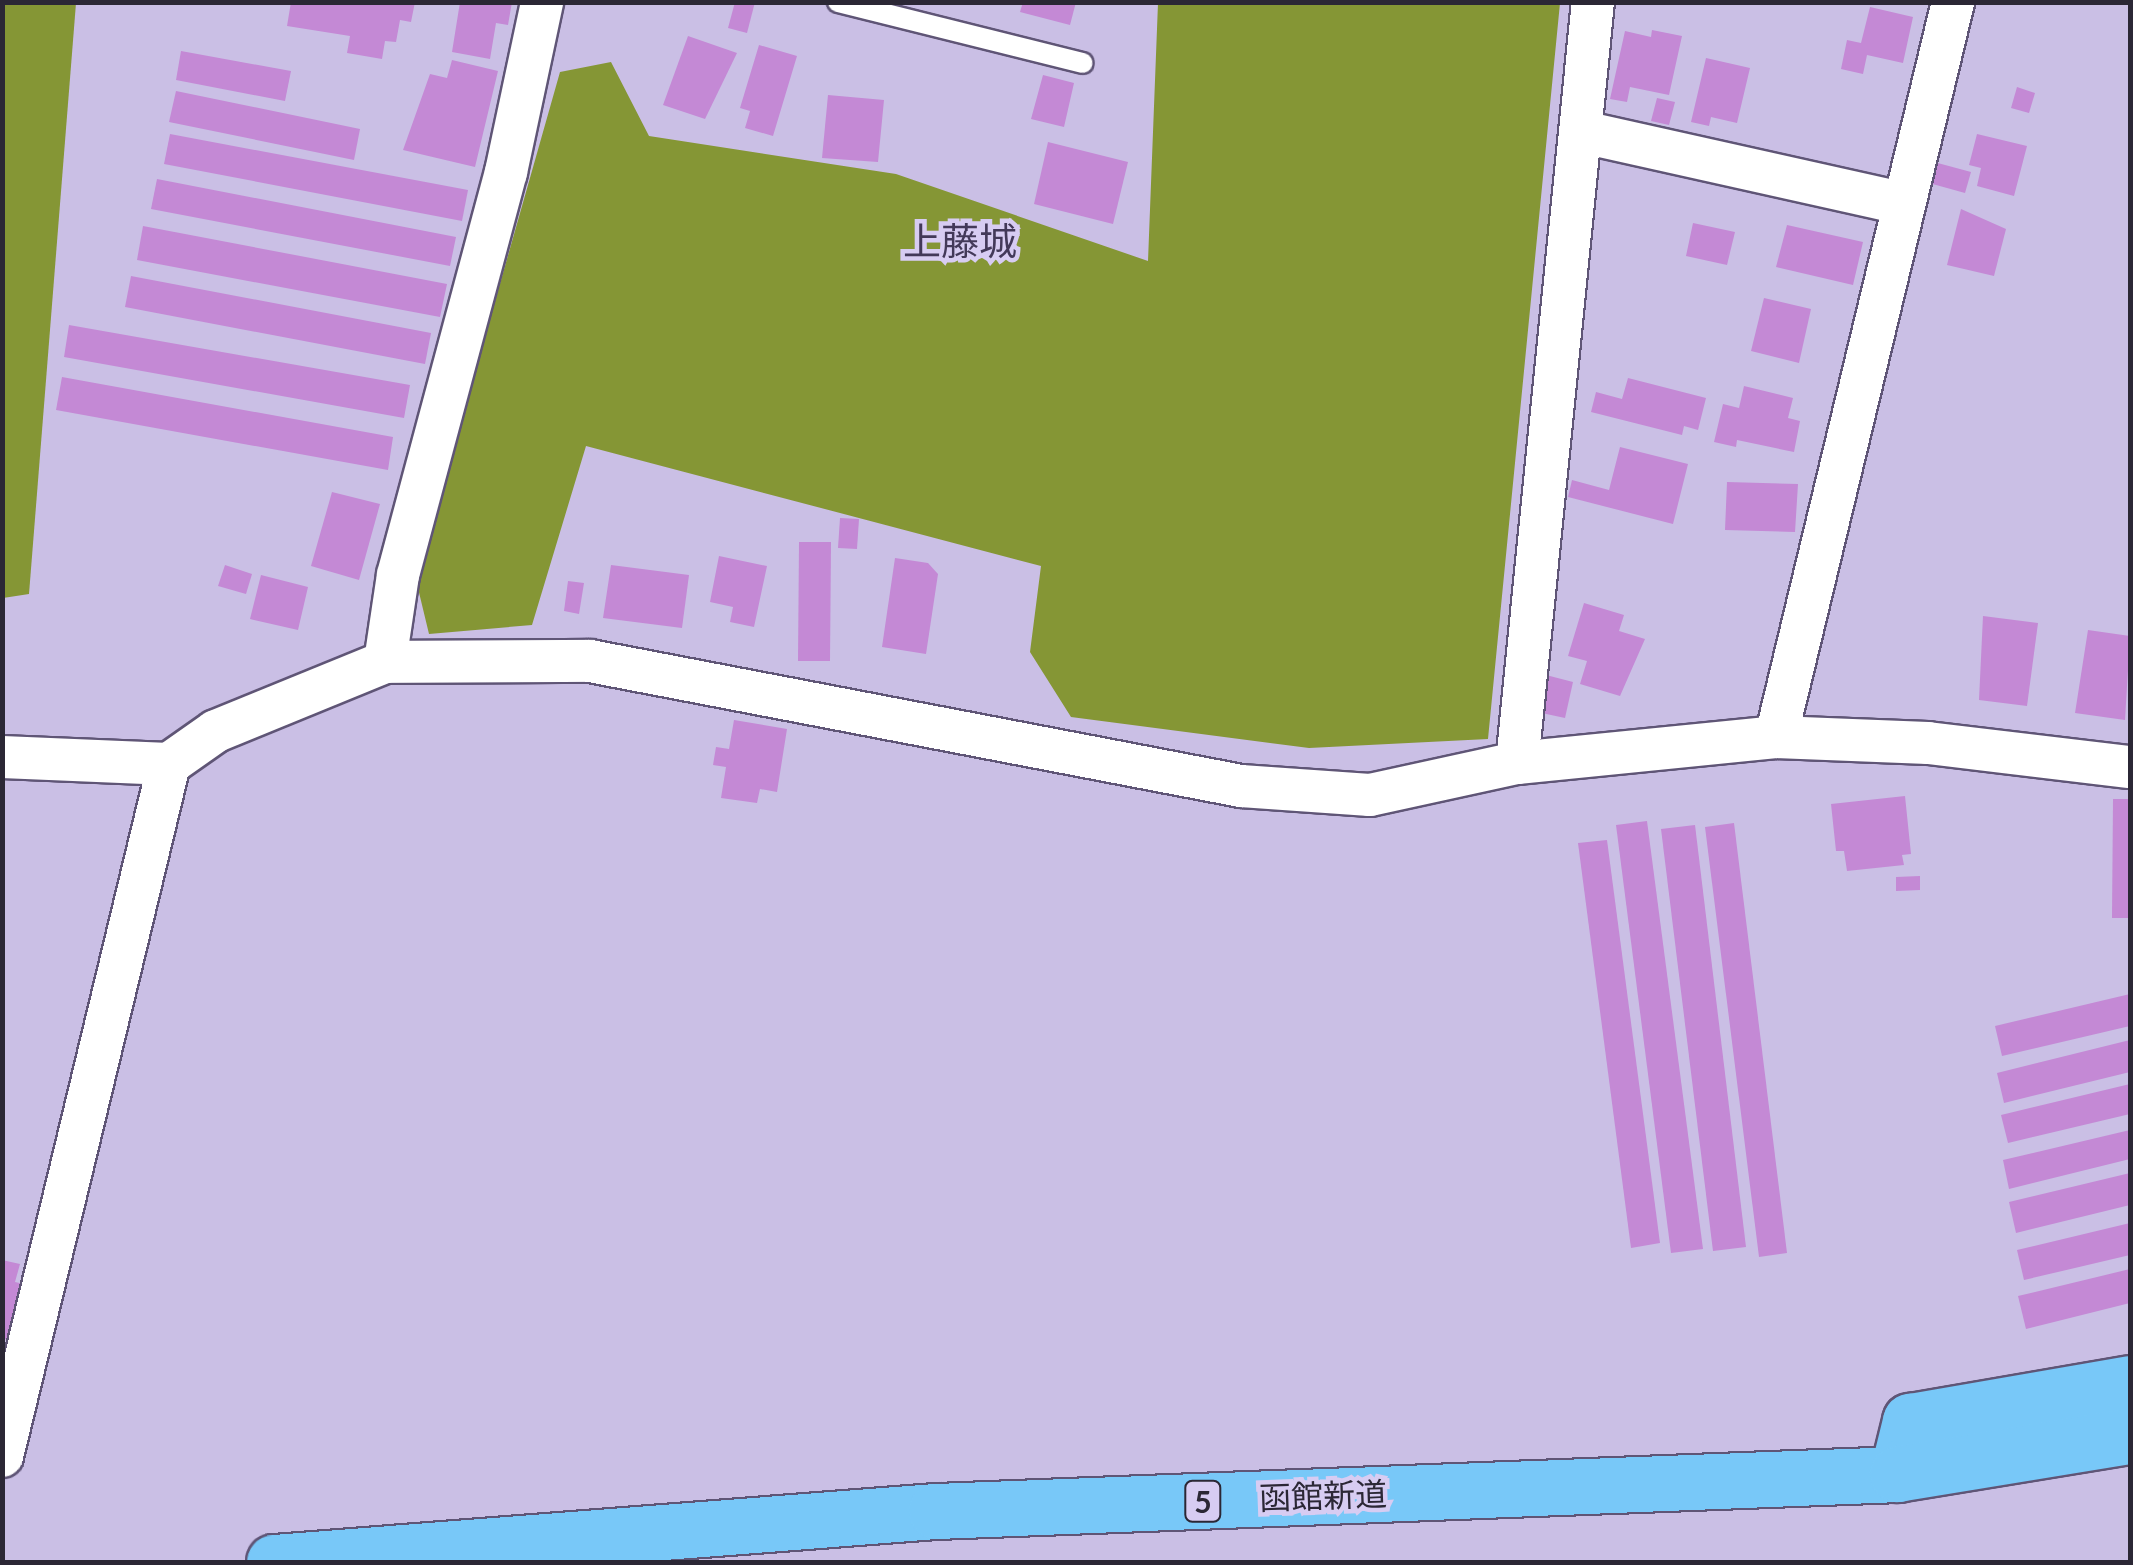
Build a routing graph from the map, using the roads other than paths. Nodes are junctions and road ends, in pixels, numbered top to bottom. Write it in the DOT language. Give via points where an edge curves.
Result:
graph roads {
  1 [pos="542,2"];
  2 [pos="838,2"];
  3 [pos="1593,2"];
  4 [pos="1953,2"];
  5 [pos="1084,63"];
  6 [pos="1584,132"];
  7 [pos="1904,204"];
  8 [pos="385,662"];
  9 [pos="1776,737"];
  10 [pos="2,756"];
  11 [pos="1516,763"];
  12 [pos="169,764"];
  13 [pos="2130,768"];
  14 [pos="2130,1383"];
  15 [pos="2130,1436"];
  16 [pos="2,1456"];
  17 [pos="1897,1474"];
  18 [pos="274,1562"];
  1 -- 8 [label="street" via="506,172 398,575"];
  2 -- 5 [label="lane"];
  3 -- 6 [label="street"];
  4 -- 7 [label="street"];
  6 -- 7 [label="street"];
  6 -- 11 [label="street"];
  7 -- 9 [label="street"];
  8 -- 11 [label="street" via="590,660 1242,786 1370,795"];
  8 -- 12 [label="street" via="216,731"];
  9 -- 11 [label="street"];
  9 -- 13 [label="street" via="1928,743"];
  10 -- 12 [label="street"];
  12 -- 16 [label="street"];
  14 -- 17 [label="highway" via="1910,1421"];
  15 -- 17 [label="highway, 函館新道 / 5"];
  17 -- 18 [label="highway, 函館新道 / 5" via="936,1512"];
}
